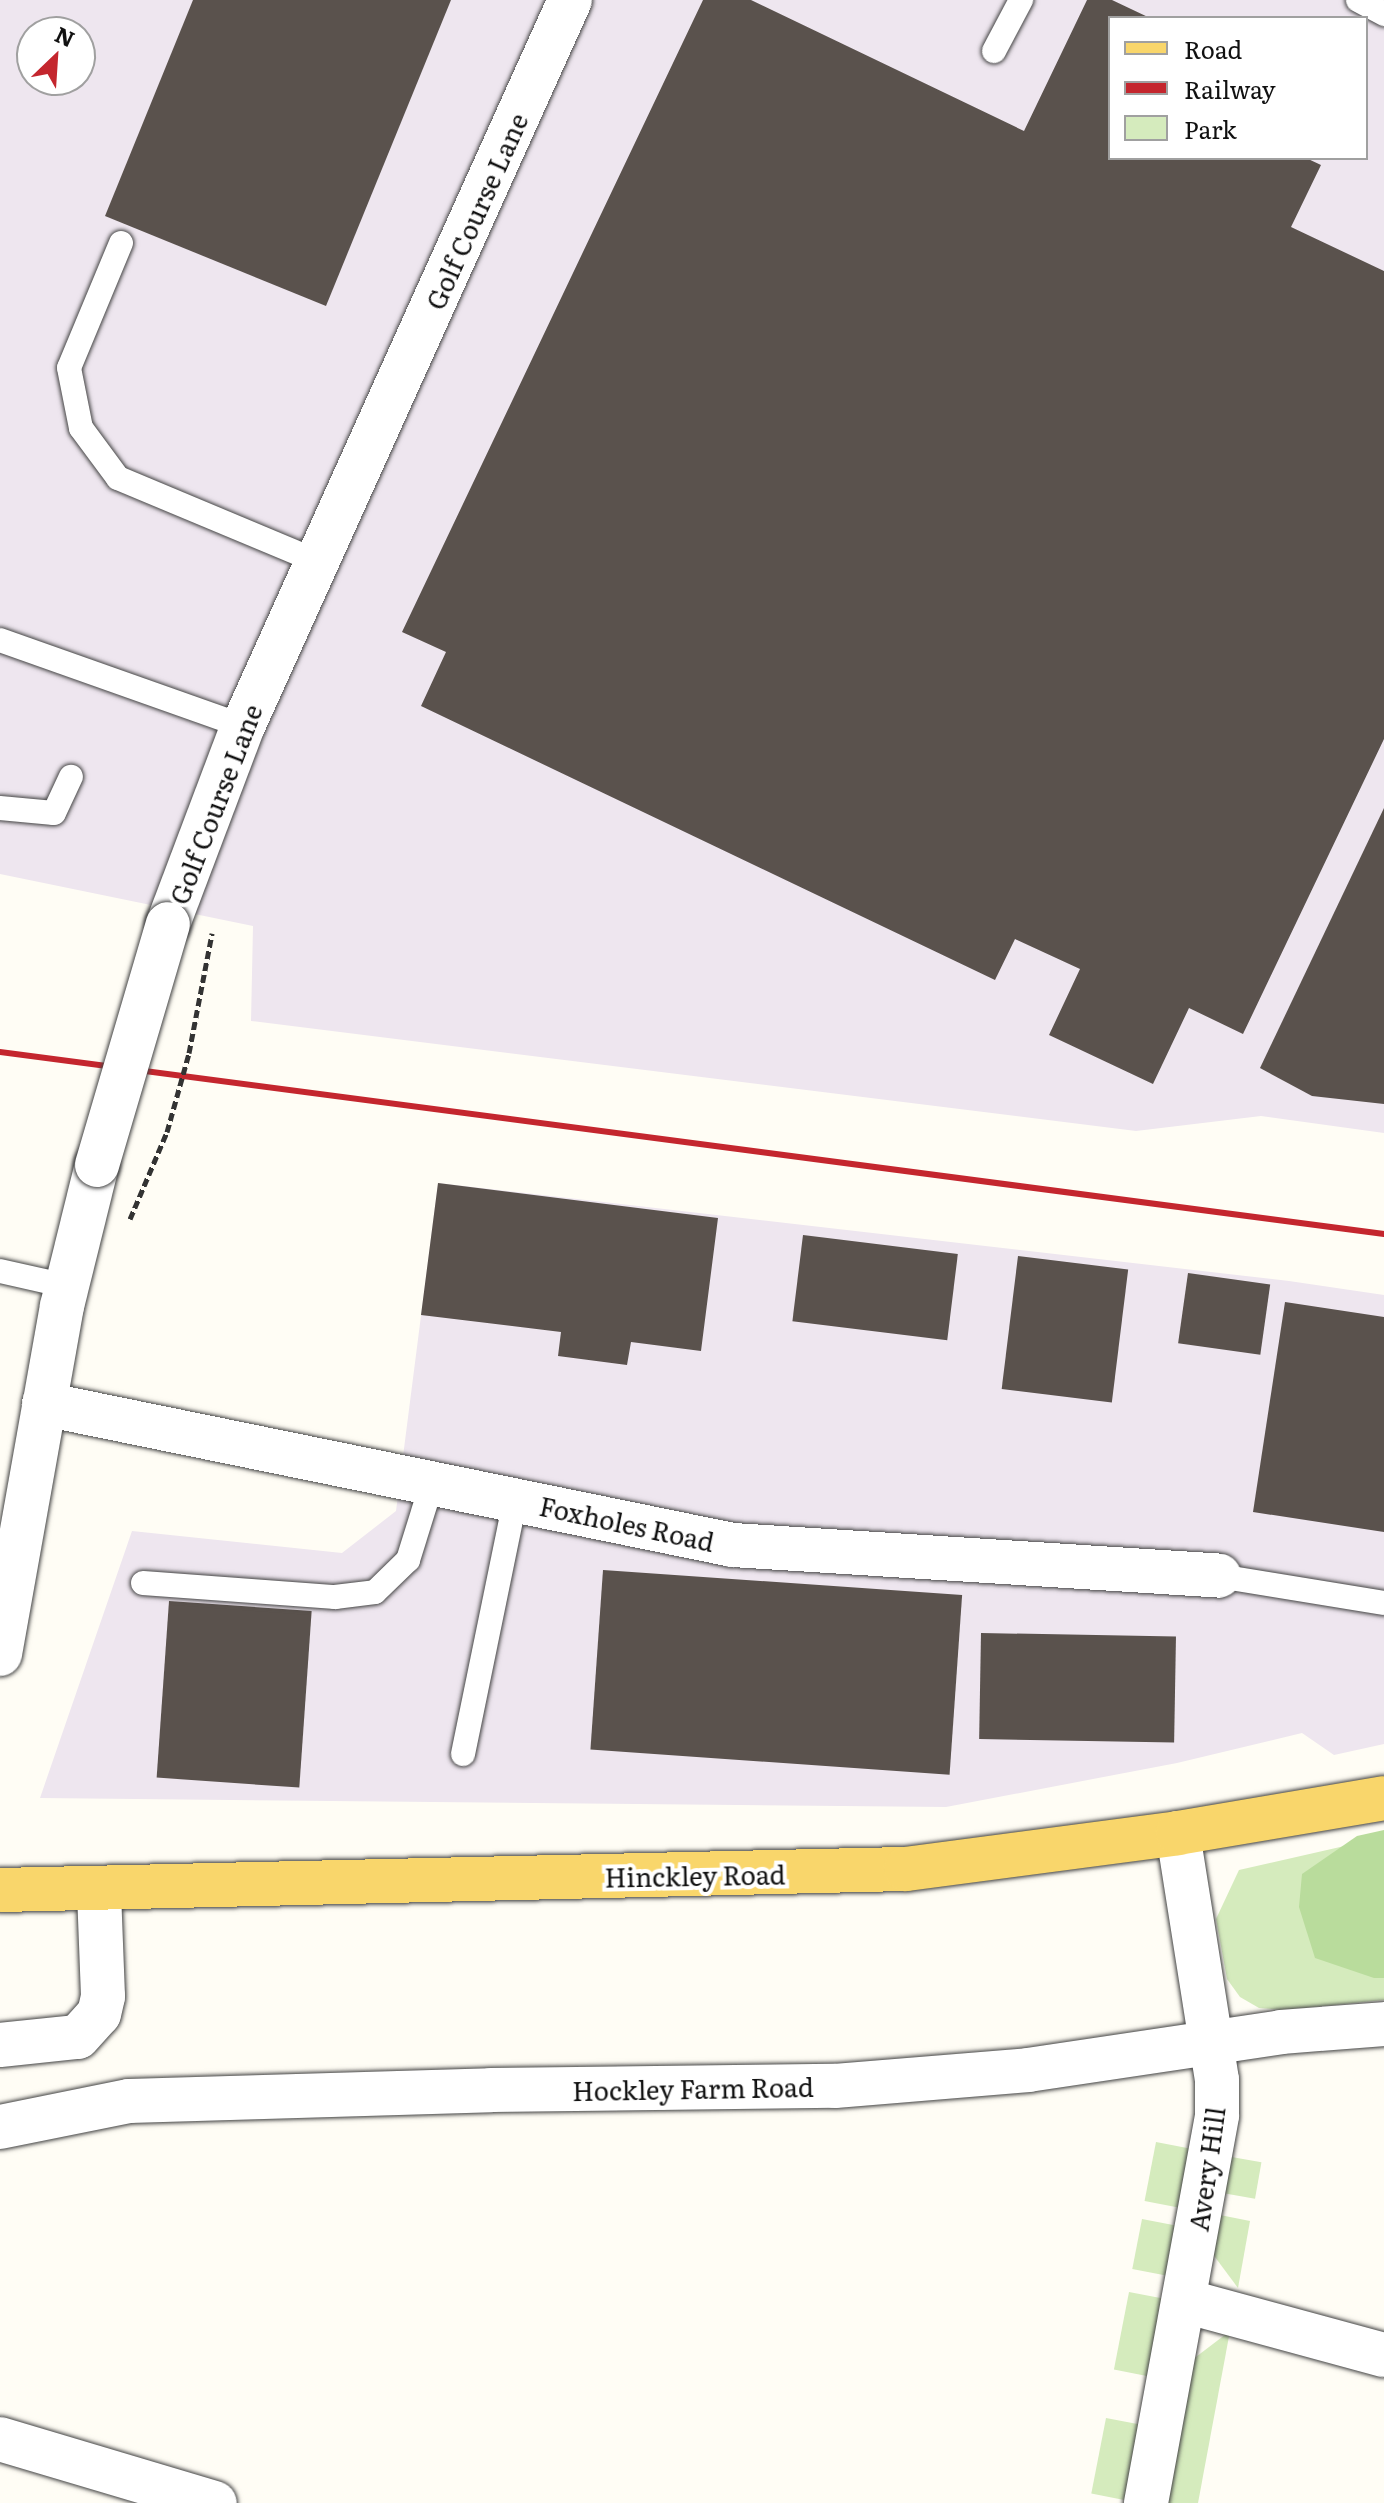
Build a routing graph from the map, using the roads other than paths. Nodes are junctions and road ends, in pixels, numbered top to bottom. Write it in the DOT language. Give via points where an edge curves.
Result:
graph roads {
  1 [pos="570,0"];
  2 [pos="1021,0"];
  3 [pos="1358,0"];
  4 [pos="1384,14"];
  5 [pos="994,51"];
  6 [pos="121,243"];
  7 [pos="319,562"];
  8 [pos="0,640"];
  9 [pos="243,726"];
  10 [pos="71,777"];
  11 [pos="0,808"];
  12 [pos="0,1271"];
  13 [pos="67,1286"];
  14 [pos="44,1404"];
  15 [pos="432,1483"];
  16 [pos="515,1500"];
  17 [pos="1219,1576"];
  18 [pos="143,1583"];
  19 [pos="1384,1603"];
  20 [pos="0,1654"];
  21 [pos="463,1754"];
  22 [pos="1384,1798"];
  23 [pos="1178,1833"];
  24 [pos="0,1890"];
  25 [pos="99,1890"];
  26 [pos="1384,2024"];
  27 [pos="1211,2042"];
  28 [pos="0,2045"];
  29 [pos="0,2127"];
  30 [pos="1185,2301"];
  31 [pos="1384,2355"];
  32 [pos="0,2439"];
  33 [pos="215,2503"];
  34 [pos="1146,2503"];
  1 -- 7 [label="street, Golf Course Lane"];
  2 -- 5 [label="lane"];
  3 -- 4 [label="lane"];
  6 -- 7 [label="lane" via="69,368 81,428 118,478"];
  7 -- 9 [label="street, Golf Course Lane"];
  8 -- 9 [label="lane"];
  9 -- 13 [label="street, Golf Course Lane, bridge" via="168,924"];
  10 -- 11 [label="lane" via="54,813"];
  12 -- 13 [label="lane"];
  13 -- 14 [label="street, Golf Course Lane"];
  14 -- 15 [label="street, Foxholes Road"];
  14 -- 20 [label="street, Golf Course Lane"];
  15 -- 16 [label="street, Foxholes Road"];
  15 -- 18 [label="lane" via="408,1560 375,1592 335,1597"];
  16 -- 17 [label="street, Foxholes Road" via="733,1545"];
  16 -- 21 [label="lane"];
  17 -- 19 [label="lane"];
  22 -- 23 [label="main road, Hinckley Road"];
  23 -- 25 [label="main road, Hinckley Road" via="906,1869"];
  23 -- 27 [label="street, Avery Hill"];
  24 -- 25 [label="main road, Hinckley Road"];
  25 -- 28 [label="street" via="99,2014 78,2037"];
  26 -- 27 [label="street, Hockley Farm Road"];
  27 -- 29 [label="street, Hockley Farm Road" via="1028,2070 835,2086 129,2101"];
  27 -- 30 [label="street, Avery Hill" via="1217,2115"];
  30 -- 31 [label="street"];
  30 -- 34 [label="street, Avery Hill"];
  32 -- 33 [label="street"];
}
